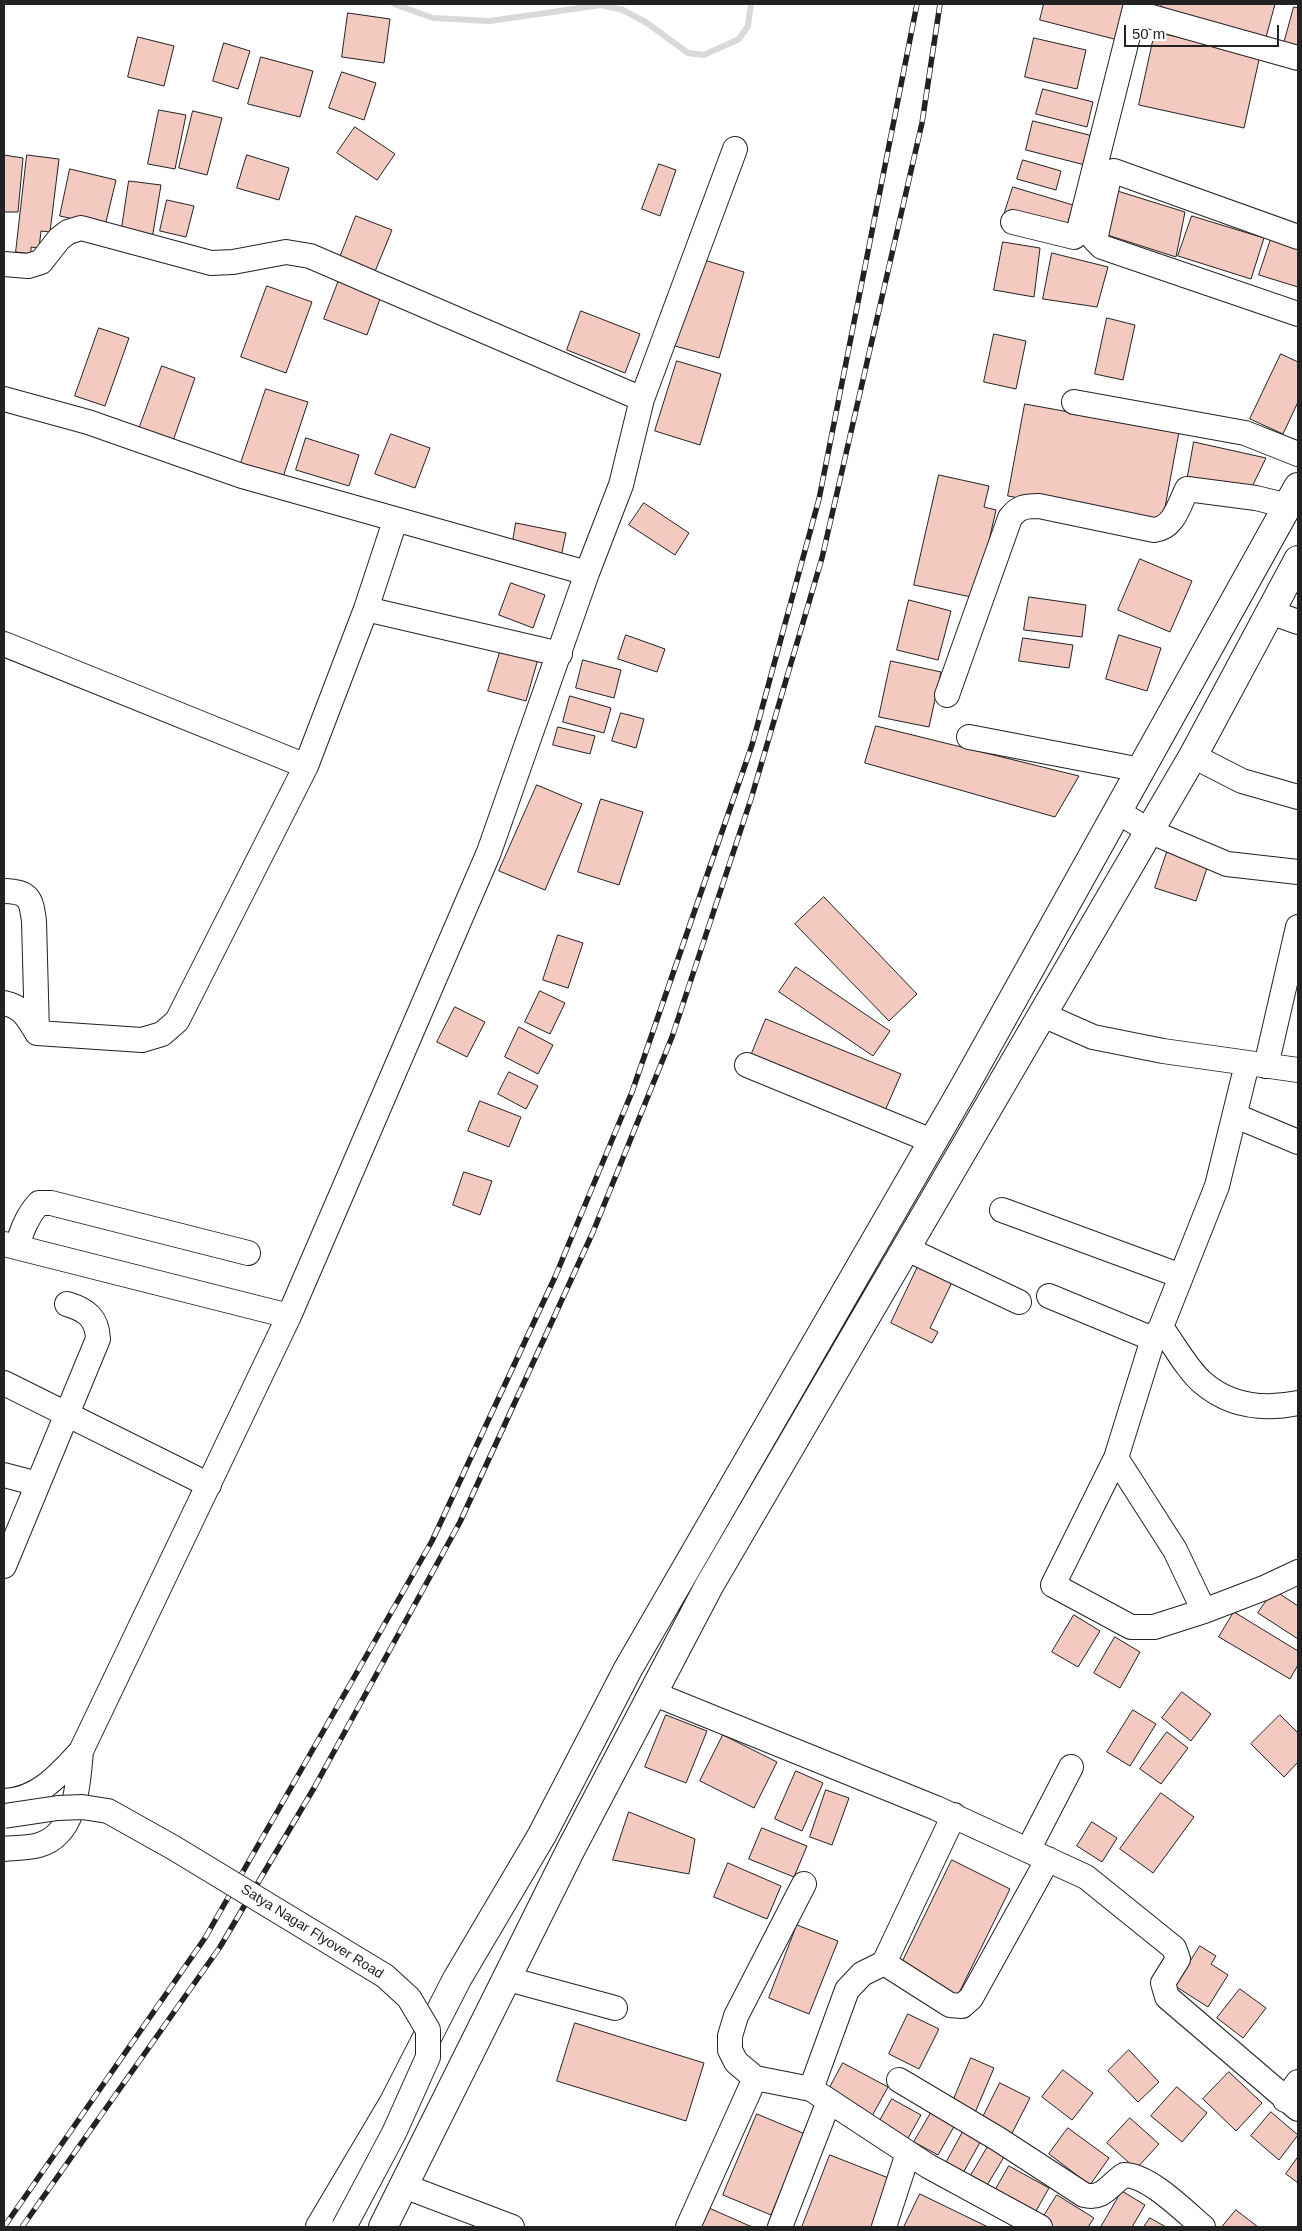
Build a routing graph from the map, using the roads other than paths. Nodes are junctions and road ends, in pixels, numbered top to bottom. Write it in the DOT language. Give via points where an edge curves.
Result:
graph roads {
  1 [pos="1135,8"];
  2 [pos="1298,58"];
  3 [pos="735,149"];
  4 [pos="1012,222"];
  5 [pos="1298,237"];
  6 [pos="4,264"];
  7 [pos="1298,314"];
  8 [pos="4,399"];
  9 [pos="642,399"];
  10 [pos="1074,402"];
  11 [pos="1298,454"];
  12 [pos="1293,496"];
  13 [pos="395,521"];
  14 [pos="1298,560"];
  15 [pos="586,573"];
  16 [pos="366,608"];
  17 [pos="1270,612"];
  18 [pos="1298,622"];
  19 [pos="4,644"];
  20 [pos="560,654"];
  21 [pos="947,695"];
  22 [pos="969,738"];
  23 [pos="1193,756"];
  24 [pos="306,766"];
  25 [pos="1141,770"];
  26 [pos="1298,797"];
  27 [pos="1117,811"];
  28 [pos="1149,831"];
  29 [pos="1298,872"];
  30 [pos="4,891"];
  31 [pos="1298,927"];
  32 [pos="4,1003"];
  33 [pos="1041,1014"];
  34 [pos="37,1033"];
  35 [pos="747,1065"];
  36 [pos="1256,1065"];
  37 [pos="1298,1070"];
  38 [pos="1236,1116"];
  39 [pos="932,1141"];
  40 [pos="1298,1142"];
  41 [pos="1002,1210"];
  42 [pos="10,1246"];
  43 [pos="905,1248"];
  44 [pos="248,1253"];
  45 [pos="1181,1276"];
  46 [pos="1049,1296"];
  47 [pos="1019,1302"];
  48 [pos="67,1304"];
  49 [pos="289,1316"];
  50 [pos="1157,1333"];
  51 [pos="4,1383"];
  52 [pos="1298,1403"];
  53 [pos="67,1415"];
  54 [pos="1116,1458"];
  55 [pos="4,1475"];
  56 [pos="38,1484"];
  57 [pos="209,1485"];
  58 [pos="4,1566"];
  59 [pos="1298,1572"];
  60 [pos="1204,1611"];
  61 [pos="652,1693"];
  62 [pos="81,1750"];
  63 [pos="1071,1767"];
  64 [pos="4,1801"];
  65 [pos="4,1816"];
  66 [pos="954,1816"];
  67 [pos="542,1835"];
  68 [pos="4,1849"];
  69 [pos="571,1849"];
  70 [pos="1038,1855"];
  71 [pos="804,1884"];
  72 [pos="884,1963"];
  73 [pos="508,1979"];
  74 [pos="615,2008"];
  75 [pos="755,2078"];
  76 [pos="899,2080"];
  77 [pos="820,2095"];
  78 [pos="1294,2097"];
  79 [pos="908,2153"];
  80 [pos="404,2186"];
  81 [pos="320,2227"];
  82 [pos="344,2227"];
  83 [pos="383,2227"];
  84 [pos="512,2227"];
  85 [pos="688,2227"];
  86 [pos="780,2227"];
  87 [pos="884,2227"];
  88 [pos="1040,2227"];
  89 [pos="1203,2227"];
  1 -- 2 [label="street"];
  1 -- 4 [label="street" via="1078,234 1074,237"];
  3 -- 9 [label="street"];
  5 -- 7 [label="street" via="1114,171 1110,173 1096,240 1102,247"];
  6 -- 9 [label="street" via="28,266 42,262 59,239 80,228 211,263 286,252 310,256"];
  8 -- 13 [label="street" via="88,422 242,476"];
  9 -- 15 [label="street" via="621,485"];
  10 -- 11 [label="street" via="1245,433"];
  12 -- 21 [label="street" via="1256,498 1187,489 1170,524 1164,529 1154,530 1039,506 1025,506 1015,511"];
  12 -- 25 [label="main road"];
  13 -- 15 [label="street"];
  13 -- 16 [label="street"];
  14 -- 17 [label="main road"];
  15 -- 20 [label="street"];
  16 -- 20 [label="street"];
  16 -- 24 [label="street"];
  17 -- 18 [label="street"];
  17 -- 23 [label="main road"];
  19 -- 24 [label="street"];
  20 -- 49 [label="street" via="489,852"];
  22 -- 25 [label="street"];
  23 -- 26 [label="street" via="1242,781"];
  23 -- 28 [label="main road"];
  24 -- 34 [label="street" via="177,1021 162,1034 142,1040"];
  25 -- 27 [label="main road"];
  27 -- 28 [label="street"];
  27 -- 39 [label="main road"];
  28 -- 29 [label="street" via="1228,864"];
  28 -- 33 [label="main road"];
  30 -- 34 [label="street" via="27,896 32,905"];
  31 -- 36 [label="street"];
  32 -- 34 [label="street" via="16,1006"];
  33 -- 36 [label="street" via="1093,1037"];
  33 -- 43 [label="main road"];
  35 -- 39 [label="street"];
  36 -- 37 [label="street"];
  36 -- 38 [label="street"];
  38 -- 40 [label="street"];
  38 -- 45 [label="street" via="1217,1186"];
  39 -- 67 [label="main road" via="628,1669"];
  41 -- 45 [label="street"];
  42 -- 44 [label="street" via="32,1210 39,1203 51,1203"];
  42 -- 49 [label="street"];
  43 -- 47 [label="street"];
  43 -- 61 [label="main road" via="708,1586"];
  45 -- 50 [label="street"];
  46 -- 50 [label="street"];
  48 -- 53 [label="street" via="91,1316 98,1326 98,1339"];
  49 -- 57 [label="street"];
  50 -- 52 [label="street" via="1202,1383 1221,1395 1244,1405 1274,1408"];
  50 -- 54 [label="street"];
  51 -- 53 [label="street"];
  53 -- 56 [label="street"];
  53 -- 57 [label="street"];
  54 -- 60 [label="street" via="1175,1550"];
  54 -- 60 [label="street" via="1052,1585 1131,1627 1154,1627"];
  55 -- 56 [label="street"];
  56 -- 58 [label="street"];
  57 -- 62 [label="street"];
  59 -- 60 [label="street"];
  61 -- 66 [label="street"];
  61 -- 69 [label="main road"];
  62 -- 64 [label="street" via="57,1778 35,1793"];
  62 -- 68 [label="street" via="79,1780 70,1818 59,1833 40,1845"];
  63 -- 70 [label="street"];
  65 -- 82 [label="street, Satya Nagar Flyover Road, bridge" via="58,1808 108,1811 384,1976 409,1998 428,2030 428,2057 394,2133"];
  66 -- 70 [label="street"];
  66 -- 72 [label="street"];
  67 -- 69 [label="main road"];
  67 -- 81 [label="main road" via="458,1979 393,2104"];
  69 -- 73 [label="main road"];
  70 -- 72 [label="street" via="971,1998 962,2006 950,2005"];
  70 -- 78 [label="street" via="1086,1877 1174,1948 1178,1960 1163,1983 1167,1998"];
  71 -- 75 [label="street" via="736,2016 730,2036 730,2050 736,2062"];
  72 -- 77 [label="street" via="862,1974 847,1990"];
  73 -- 74 [label="street"];
  73 -- 80 [label="main road"];
  75 -- 77 [label="street"];
  75 -- 85 [label="street"];
  76 -- 89 [label="street" via="1084,2195 1094,2198 1124,2175 1135,2175"];
  77 -- 79 [label="street"];
  77 -- 86 [label="street"];
  79 -- 87 [label="street"];
  79 -- 88 [label="street"];
  80 -- 83 [label="main road"];
  80 -- 84 [label="street"];
}
